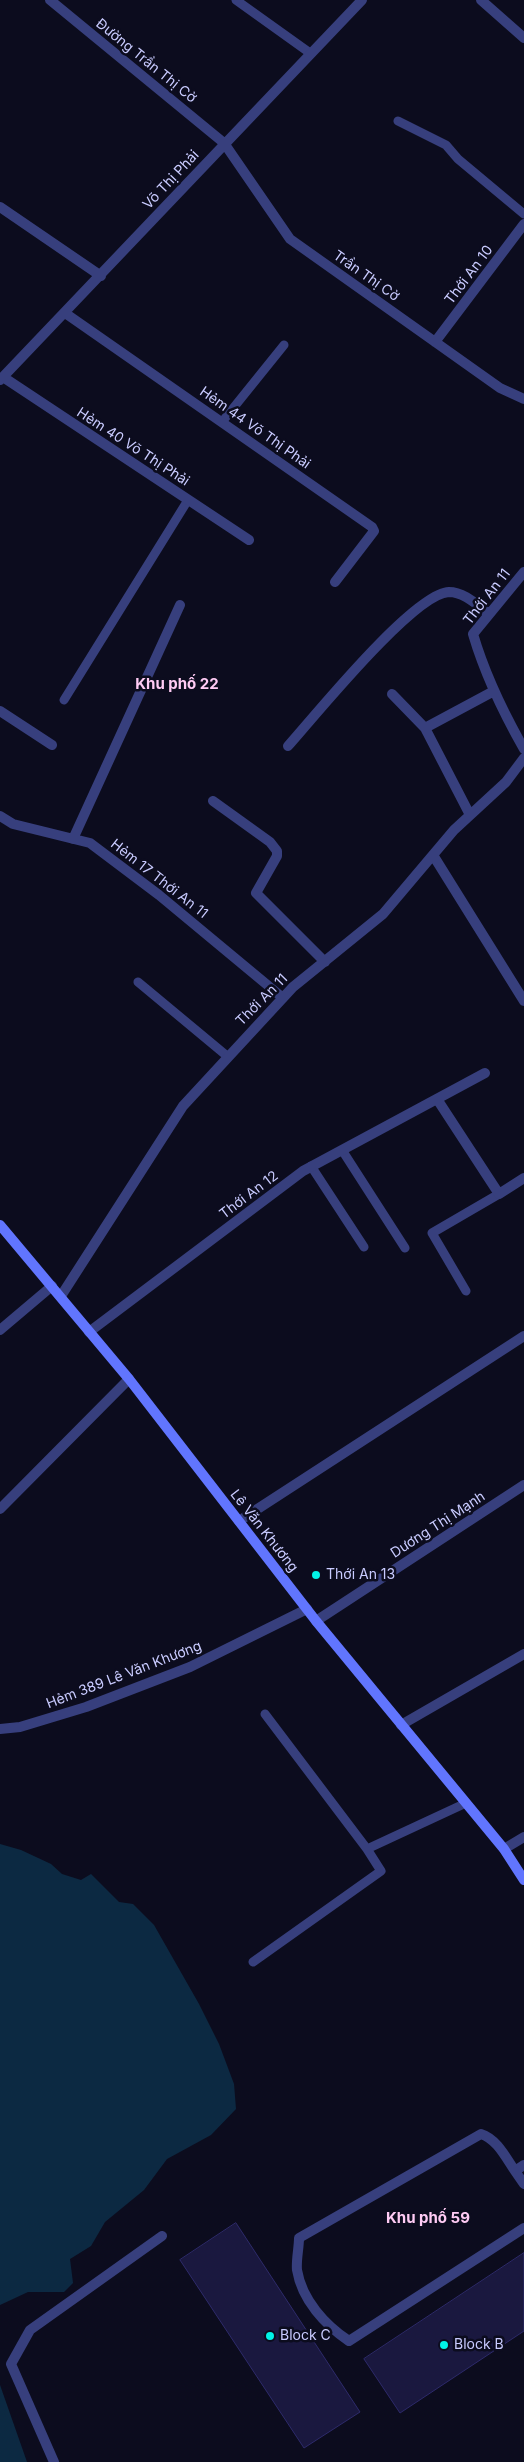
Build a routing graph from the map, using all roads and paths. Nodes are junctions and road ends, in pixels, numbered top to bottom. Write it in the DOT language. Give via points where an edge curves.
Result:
graph roads {
  1 [pos="50,0"];
  2 [pos="236,0"];
  3 [pos="362,0"];
  4 [pos="481,0"];
  5 [pos="524,38"];
  6 [pos="310,53"];
  7 [pos="398,121"];
  8 [pos="224,143"];
  9 [pos="0,207"];
  10 [pos="524,214"];
  11 [pos="524,224"];
  12 [pos="101,276"];
  13 [pos="65,313"];
  14 [pos="436,342"];
  15 [pos="284,345"];
  16 [pos="1,379"];
  17 [pos="524,399"];
  18 [pos="222,422"];
  19 [pos="188,500"];
  20 [pos="249,540"];
  21 [pos="524,572"];
  22 [pos="335,582"];
  23 [pos="180,605"];
  24 [pos="488,614"];
  25 [pos="494,691"];
  26 [pos="392,694"];
  27 [pos="64,700"];
  28 [pos="0,711"];
  29 [pos="425,728"];
  30 [pos="52,745"];
  31 [pos="288,746"];
  32 [pos="524,749"];
  33 [pos="524,758"];
  34 [pos="213,801"];
  35 [pos="470,815"];
  36 [pos="0,816"];
  37 [pos="73,839"];
  38 [pos="433,855"];
  39 [pos="325,962"];
  40 [pos="138,982"];
  41 [pos="283,998"];
  42 [pos="524,1001"];
  43 [pos="227,1056"];
  44 [pos="485,1073"];
  45 [pos="437,1099"];
  46 [pos="342,1150"];
  47 [pos="312,1166"];
  48 [pos="524,1178"];
  49 [pos="499,1194"];
  50 [pos="0,1225"];
  51 [pos="364,1247"];
  52 [pos="404,1248"];
  53 [pos="52,1286"];
  54 [pos="466,1291"];
  55 [pos="61,1296"];
  56 [pos="0,1330"];
  57 [pos="89,1332"];
  58 [pos="524,1336"];
  59 [pos="129,1379"];
  60 [pos="524,1485"];
  61 [pos="0,1509"];
  62 [pos="239,1521"];
  63 [pos="307,1609"];
  64 [pos="316,1621"];
  65 [pos="524,1654"];
  66 [pos="265,1714"];
  67 [pos="401,1724"];
  68 [pos="0,1729"];
  69 [pos="466,1803"];
  70 [pos="524,1837"];
  71 [pos="367,1849"];
  72 [pos="504,1849"];
  73 [pos="524,1880"];
  74 [pos="253,1962"];
  75 [pos="524,2165"];
  76 [pos="515,2171"];
  77 [pos="524,2184"];
  78 [pos="524,2228"];
  79 [pos="162,2236"];
  80 [pos="54,2462"];
  1 -- 8 [label="street, Đường Trần Thị Cờ"];
  2 -- 6 [label="lane"];
  3 -- 6 [label="street, Võ Thị Phải"];
  4 -- 5 [label="street"];
  6 -- 8 [label="street, Võ Thị Phải"];
  7 -- 10 [label="lane" via="446,145 458,159"];
  8 -- 12 [label="street, Võ Thị Phải"];
  8 -- 14 [label="street, Trần Thị Cờ" via="290,239"];
  9 -- 12 [label="street"];
  11 -- 14 [label="street, Thới An 10"];
  12 -- 13 [label="street, Võ Thị Phải"];
  13 -- 16 [label="street, Võ Thị Phải"];
  13 -- 18 [label="street, Hẻm 44 Võ Thị Phải"];
  14 -- 17 [label="street, Trần Thị Cờ" via="500,388"];
  15 -- 18 [label="lane"];
  16 -- 19 [label="street, Hẻm 40 Võ Thị Phải"];
  18 -- 22 [label="street, Hẻm 44 Võ Thị Phải" via="372,527 374,531"];
  19 -- 20 [label="street, Hẻm 40 Võ Thị Phải"];
  19 -- 27 [label="lane"];
  21 -- 24 [label="street, Thới An 11"];
  23 -- 37 [label="street"];
  24 -- 25 [label="street, Thới An 11" via="473,634"];
  24 -- 31 [label="street" via="461,595 451,592 435,596 369,654"];
  25 -- 29 [label="street"];
  25 -- 32 [label="street, Thới An 11"];
  26 -- 29 [label="street"];
  28 -- 30 [label="street"];
  29 -- 35 [label="street"];
  33 -- 35 [label="street, Thới An 11" via="506,782"];
  34 -- 39 [label="street" via="277,850 277,856 256,893"];
  35 -- 38 [label="street, Thới An 11"];
  36 -- 37 [label="street, Hẻm 17 Thới An 11" via="13,824"];
  37 -- 41 [label="street, Hẻm 17 Thới An 11" via="90,843 113,860"];
  38 -- 39 [label="street, Thới An 11" via="383,914"];
  38 -- 42 [label="street"];
  39 -- 41 [label="street, Thới An 11"];
  40 -- 43 [label="lane"];
  41 -- 43 [label="street, Thới An 11"];
  43 -- 55 [label="street, Thới An 11" via="183,1106"];
  44 -- 45 [label="street, Thới An 12"];
  45 -- 46 [label="street, Thới An 12"];
  45 -- 49 [label="street"];
  46 -- 47 [label="street, Thới An 12"];
  46 -- 52 [label="lane"];
  47 -- 51 [label="lane"];
  47 -- 57 [label="street, Thới An 12"];
  48 -- 49 [label="street"];
  49 -- 54 [label="lane" via="432,1233"];
  50 -- 53 [label="main road, Lê Văn Khương"];
  53 -- 55 [label="main road, Lê Văn Khương"];
  53 -- 56 [label="street"];
  55 -- 57 [label="main road, Lê Văn Khương"];
  57 -- 59 [label="main road, Lê Văn Khương"];
  58 -- 62 [label="street"];
  59 -- 61 [label="street"];
  59 -- 62 [label="main road, Lê Văn Khương"];
  60 -- 64 [label="street, Dương Thị Mạnh"];
  62 -- 63 [label="main road, Lê Văn Khương"];
  63 -- 64 [label="main road, Lê Văn Khương"];
  63 -- 68 [label="street, Hẻm 389 Lê Văn Khương" via="190,1667 86,1707 20,1727"];
  64 -- 67 [label="main road, Lê Văn Khương"];
  65 -- 67 [label="street"];
  66 -- 71 [label="lane"];
  67 -- 69 [label="main road, Lê Văn Khương"];
  69 -- 71 [label="lane"];
  69 -- 72 [label="main road, Lê Văn Khương"];
  70 -- 72 [label="street"];
  71 -- 74 [label="lane" via="381,1871"];
  72 -- 73 [label="main road, Lê Văn Khương"];
  75 -- 76 [label="street"];
  76 -- 77 [label="street"];
  76 -- 78 [label="street" via="495,2143 481,2134 299,2238 298,2270 309,2302 333,2330 349,2341"];
  79 -- 80 [label="street" via="30,2330 11,2364"];
}
